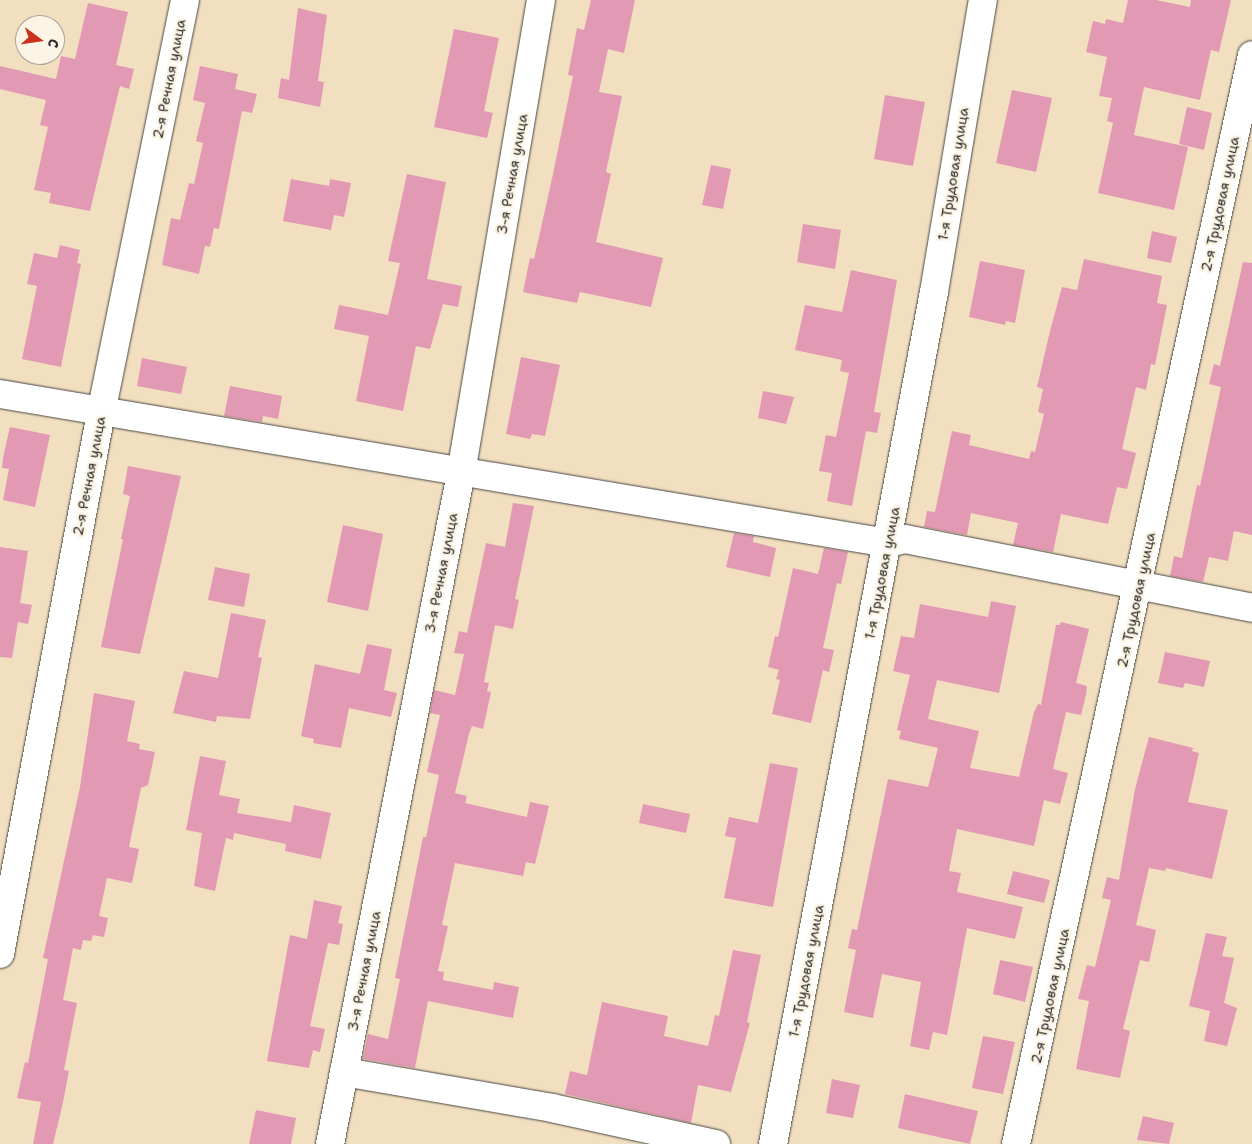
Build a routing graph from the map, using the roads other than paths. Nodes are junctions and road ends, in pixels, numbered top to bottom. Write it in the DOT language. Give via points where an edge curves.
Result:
graph roads {
  1 [pos="185,0"];
  2 [pos="541,0"];
  3 [pos="983,0"];
  4 [pos="1252,55"];
  5 [pos="0,394"];
  6 [pos="101,413"];
  7 [pos="461,473"];
  8 [pos="888,543"];
  9 [pos="1139,587"];
  10 [pos="1252,608"];
  11 [pos="0,954"];
  12 [pos="344,1072"];
  13 [pos="330,1144"];
  14 [pos="716,1144"];
  15 [pos="774,1144"];
  16 [pos="1016,1144"];
  1 -- 6 [label="street, 2-я Речная улица"];
  2 -- 7 [label="street, 3-я Речная улица"];
  3 -- 8 [label="street, 1-я Трудовая улица"];
  4 -- 9 [label="street, 2-я Трудовая улица"];
  5 -- 6 [label="street"];
  6 -- 7 [label="street"];
  6 -- 11 [label="street, 2-я Речная улица"];
  7 -- 8 [label="street"];
  7 -- 12 [label="street, 3-я Речная улица"];
  8 -- 9 [label="street" via="905,539"];
  8 -- 15 [label="street, 1-я Трудовая улица"];
  9 -- 10 [label="street" via="1162,588"];
  9 -- 16 [label="street, 2-я Трудовая улица"];
  12 -- 13 [label="street, 3-я Речная улица"];
  12 -- 14 [label="street" via="552,1108"];
}
